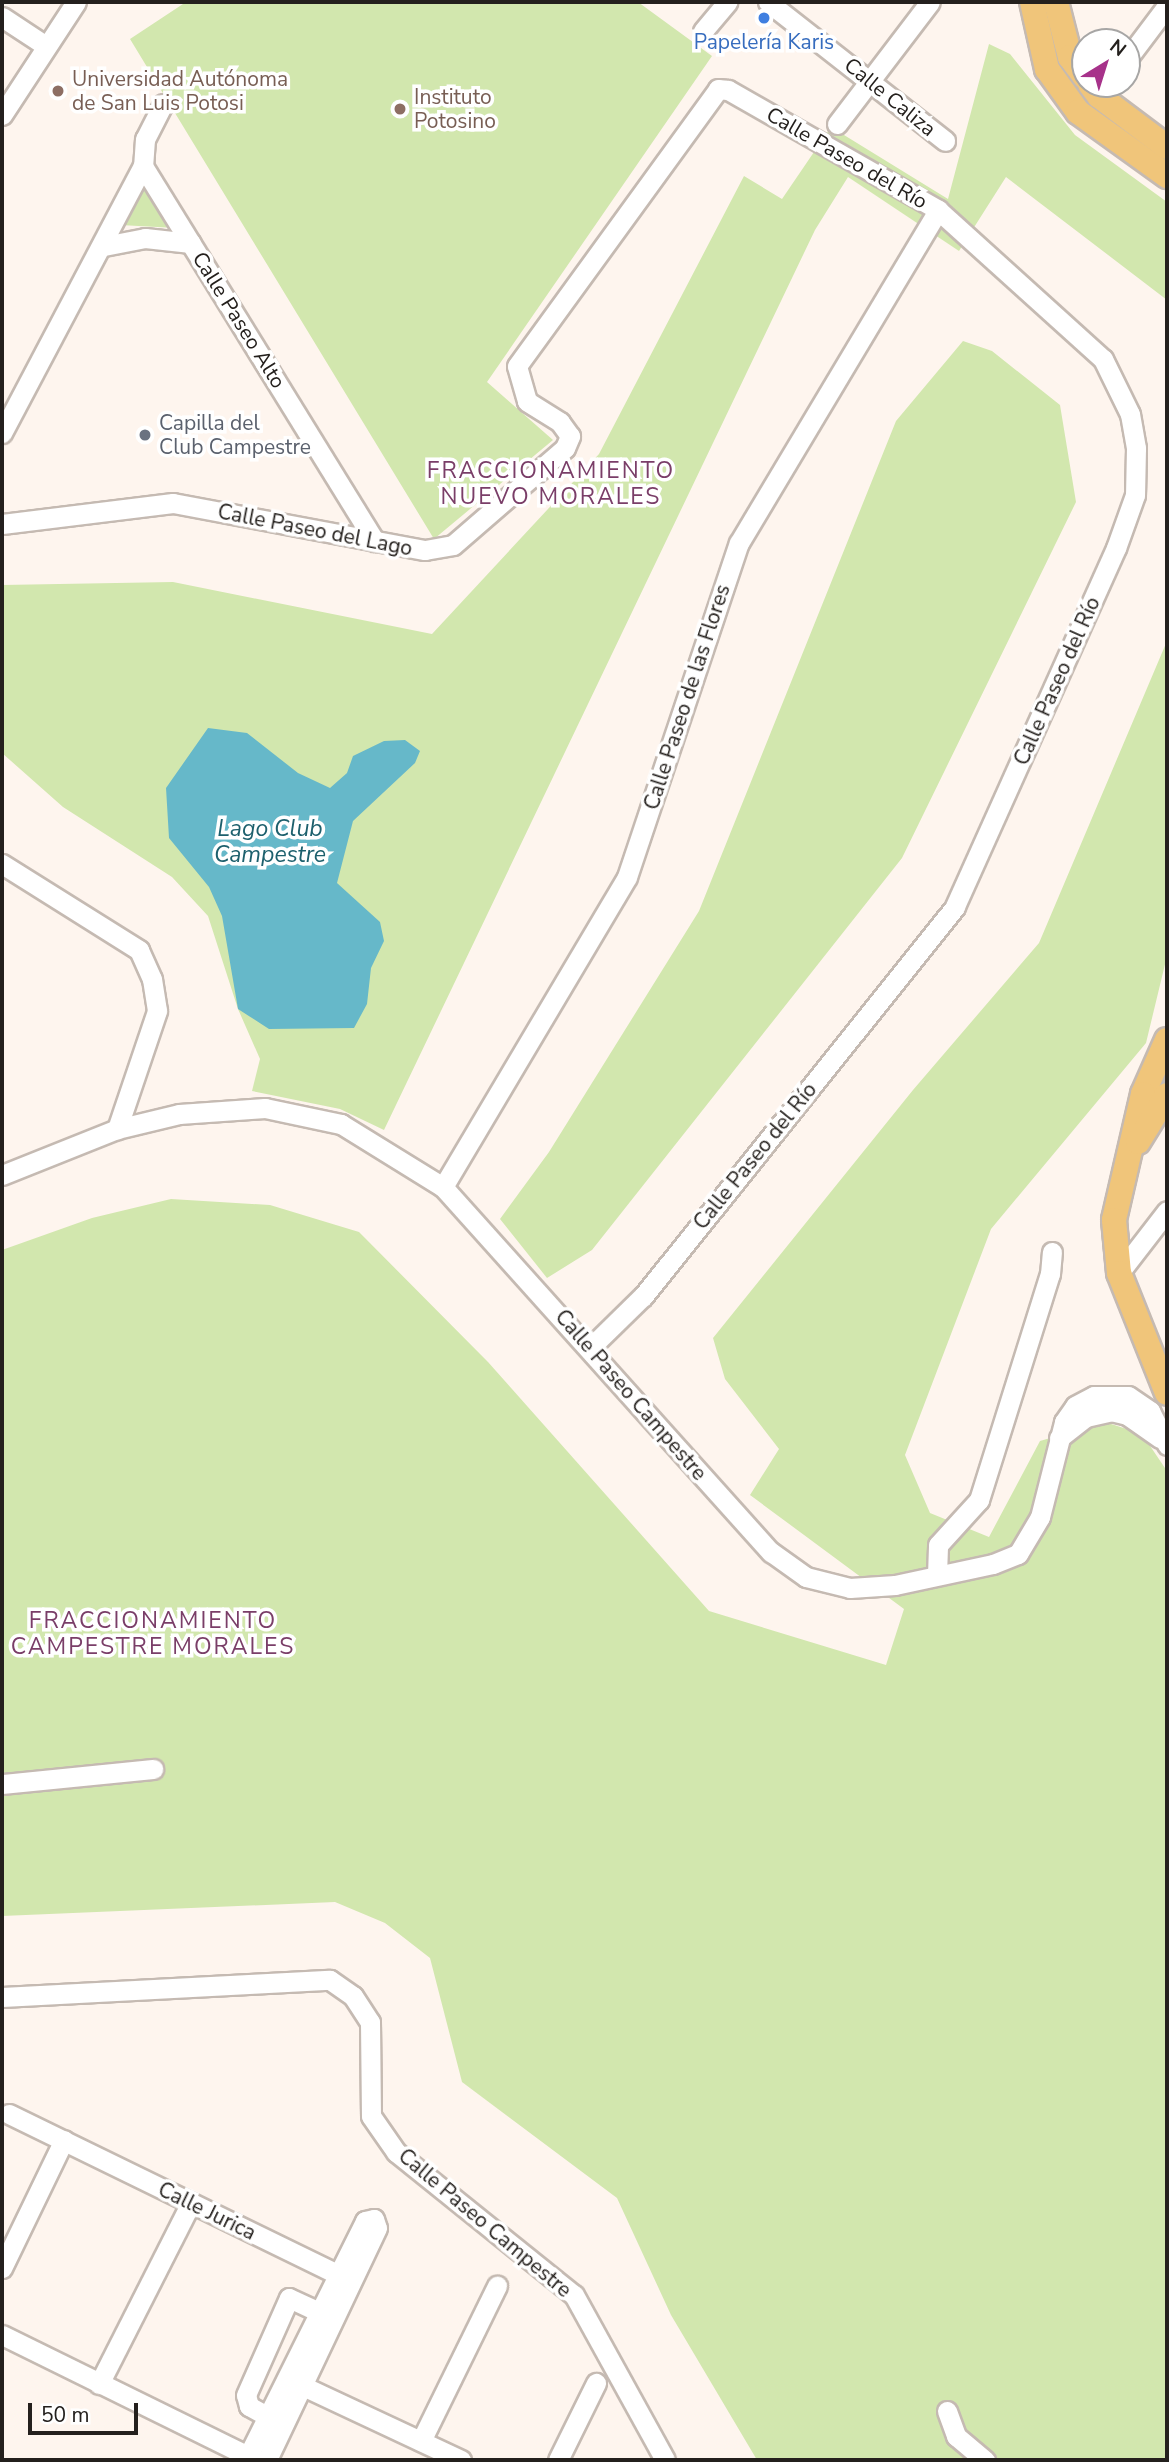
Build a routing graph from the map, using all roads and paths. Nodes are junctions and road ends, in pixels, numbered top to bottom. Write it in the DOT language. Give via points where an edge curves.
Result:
graph roads {
  1 [pos="76,2"];
  2 [pos="727,2"];
  3 [pos="768,2"];
  4 [pos="930,2"];
  5 [pos="1032,2"];
  6 [pos="1056,2"];
  7 [pos="1167,6"];
  8 [pos="2,17"];
  9 [pos="703,30"];
  10 [pos="1141,40"];
  11 [pos="46,46"];
  12 [pos="1071,58"];
  13 [pos="870,81"];
  14 [pos="718,89"];
  15 [pos="1110,98"];
  16 [pos="163,104"];
  17 [pos="2,115"];
  18 [pos="837,124"];
  19 [pos="945,142"];
  20 [pos="1167,147"];
  21 [pos="143,166"];
  22 [pos="1167,176"];
  23 [pos="938,210"];
  24 [pos="191,243"];
  25 [pos="104,246"];
  26 [pos="2,433"];
  27 [pos="2,524"];
  28 [pos="374,541"];
  29 [pos="2,864"];
  30 [pos="1167,1040"];
  31 [pos="1167,1096"];
  32 [pos="117,1129"];
  33 [pos="1128,1157"];
  34 [pos="2,1175"];
  35 [pos="443,1187"];
  36 [pos="1167,1211"];
  37 [pos="1052,1252"];
  38 [pos="1119,1273"];
  39 [pos="591,1347"];
  40 [pos="1167,1393"];
  41 [pos="1167,1444"];
  42 [pos="937,1575"];
  43 [pos="153,1769"];
  44 [pos="2,1784"];
  45 [pos="2,1997"];
  46 [pos="9,2114"];
  47 [pos="64,2140"];
  48 [pos="191,2203"];
  49 [pos="2,2268"];
  50 [pos="345,2277"];
  51 [pos="497,2286"];
  52 [pos="320,2312"];
  53 [pos="2,2336"];
  54 [pos="294,2382"];
  55 [pos="596,2383"];
  56 [pos="99,2384"];
  57 [pos="947,2411"];
  58 [pos="275,2421"];
  59 [pos="421,2441"];
  60 [pos="254,2459"];
  61 [pos="461,2460"];
  62 [pos="558,2460"];
  63 [pos="665,2460"];
  64 [pos="985,2460"];
  1 -- 11 [label="street"];
  2 -- 9 [label="street"];
  3 -- 13 [label="street, Calle Caliza"];
  4 -- 13 [label="street"];
  5 -- 22 [label="main road" via="1047,69 1078,112"];
  6 -- 12 [label="main road"];
  7 -- 10 [label="street"];
  8 -- 11 [label="street"];
  11 -- 17 [label="street"];
  13 -- 18 [label="street"];
  13 -- 19 [label="street, Calle Caliza"];
  14 -- 23 [label="street, Calle Paseo del Río" via="728,90"];
  14 -- 28 [label="street, Calle Paseo del Lago" via="517,366 527,401 560,422 570,436 565,448 453,544 425,550"];
  15 -- 20 [label="main road"];
  16 -- 21 [label="street" via="145,139"];
  21 -- 24 [label="street, Calle Paseo Alto"];
  21 -- 25 [label="street"];
  23 -- 35 [label="street, Calle Paseo de las Flores" via="738,543 627,877"];
  23 -- 39 [label="street, Calle Paseo del Río" via="1103,359 1130,414 1136,448 1135,495 1116,548 955,907 643,1296"];
  24 -- 25 [label="street, Calle Paseo Alto" via="145,238"];
  24 -- 28 [label="street, Calle Paseo Alto"];
  25 -- 26 [label="street"];
  27 -- 28 [label="street, Calle Paseo del Lago" via="173,503"];
  29 -- 32 [label="street" via="139,950 152,979 157,1011"];
  30 -- 33 [label="main road" via="1143,1094"];
  31 -- 33 [label="main road"];
  32 -- 34 [label="street, Calle Paseo Campestre"];
  32 -- 35 [label="street, Calle Paseo Campestre" via="179,1114 265,1108 341,1124"];
  33 -- 38 [label="main road" via="1114,1220"];
  35 -- 39 [label="street, Calle Paseo Campestre"];
  36 -- 38 [label="street"];
  37 -- 42 [label="street" via="1050,1274 979,1500 938,1545"];
  38 -- 40 [label="main road"];
  39 -- 42 [label="street, Calle Paseo Campestre" via="771,1552 806,1577 850,1588 895,1585"];
  41 -- 42 [label="street, Calle Paseo Campestre" via="1150,1410 1128,1396 1094,1396 1075,1406 1058,1438 1040,1517 1018,1554"];
  43 -- 44 [label="street"];
  45 -- 63 [label="street, Calle Paseo Campestre" via="330,1980 370,2022 370,2116 396,2152 574,2295"];
  46 -- 47 [label="street, Calle Jurica"];
  47 -- 48 [label="street, Calle Jurica"];
  47 -- 49 [label="street"];
  48 -- 50 [label="street, Calle Jurica"];
  48 -- 56 [label="street"];
  50 -- 52 [label="street"];
  50 -- 54 [label="street"];
  51 -- 59 [label="street"];
  52 -- 54 [label="street"];
  52 -- 58 [label="street" via="289,2298 246,2395 249,2406"];
  53 -- 56 [label="street"];
  54 -- 58 [label="street"];
  54 -- 59 [label="street"];
  55 -- 62 [label="street"];
  56 -- 60 [label="street"];
  57 -- 64 [label="street" via="956,2436"];
  58 -- 60 [label="street"];
  59 -- 61 [label="street"];
}
